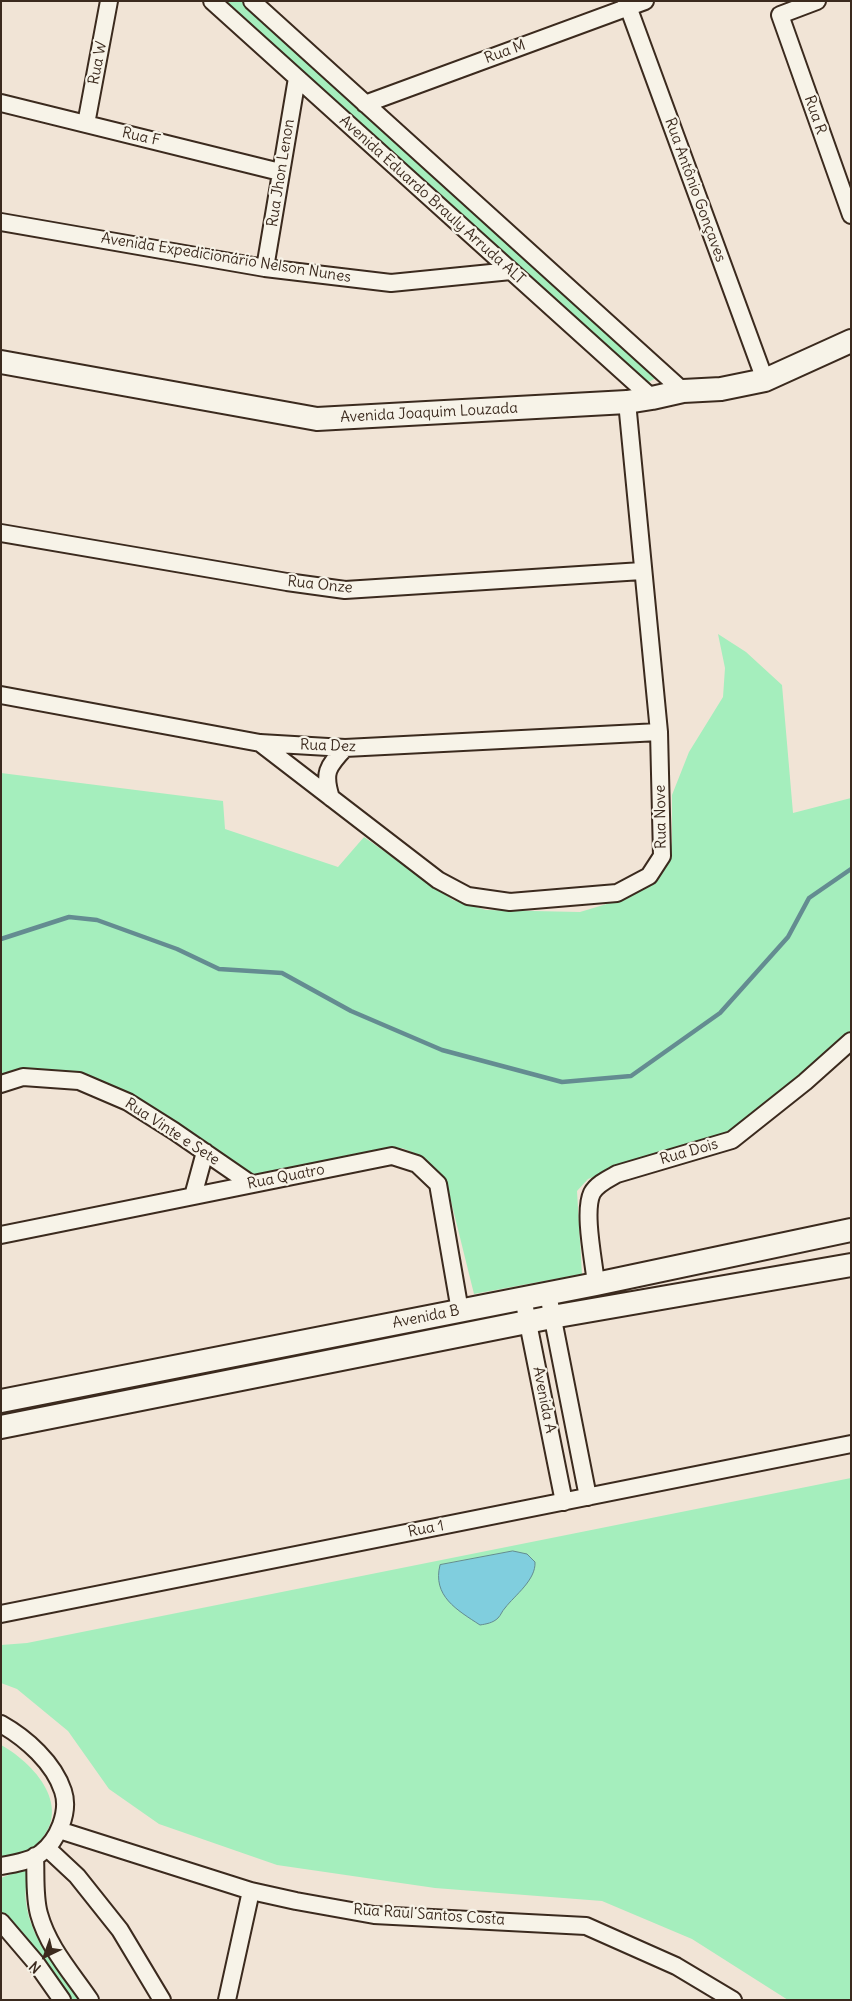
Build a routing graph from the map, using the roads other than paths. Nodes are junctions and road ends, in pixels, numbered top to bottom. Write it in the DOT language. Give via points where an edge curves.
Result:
graph roads {
  1 [pos="109,1"];
  2 [pos="212,1"];
  3 [pos="645,1"];
  4 [pos="817,1"];
  5 [pos="254,2"];
  6 [pos="627,4"];
  7 [pos="297,78"];
  8 [pos="1,103"];
  9 [pos="365,104"];
  10 [pos="86,124"];
  11 [pos="280,172"];
  12 [pos="851,215"];
  13 [pos="1,222"];
  14 [pos="265,268"];
  15 [pos="511,271"];
  16 [pos="851,341"];
  17 [pos="1,362"];
  18 [pos="765,380"];
  19 [pos="682,391"];
  20 [pos="652,398"];
  21 [pos="627,402"];
  22 [pos="1,533"];
  23 [pos="642,570"];
  24 [pos="1,695"];
  25 [pos="658,732"];
  26 [pos="260,743"];
  27 [pos="345,748"];
  28 [pos="331,798"];
  29 [pos="851,1041"];
  30 [pos="1,1084"];
  31 [pos="205,1152"];
  32 [pos="251,1184"];
  33 [pos="193,1196"];
  34 [pos="851,1230"];
  35 [pos="1,1235"];
  36 [pos="851,1264"];
  37 [pos="596,1284"];
  38 [pos="548,1294"];
  39 [pos="523,1298"];
  40 [pos="460,1311"];
  41 [pos="552,1317"];
  42 [pos="528,1322"];
  43 [pos="1,1401"];
  44 [pos="1,1427"];
  45 [pos="851,1444"];
  46 [pos="588,1497"];
  47 [pos="564,1502"];
  48 [pos="1,1614"];
  49 [pos="1,1724"];
  50 [pos="59,1830"];
  51 [pos="41,1852"];
  52 [pos="1,1866"];
  53 [pos="251,1890"];
  54 [pos="1,1922"];
  55 [pos="8,1936"];
  56 [pos="62,2000"];
  57 [pos="90,2000"];
  58 [pos="162,2000"];
  59 [pos="227,2000"];
  60 [pos="733,2000"];
  1 -- 10 [label="street, Rua W"];
  2 -- 7 [label="street, Avenida Eduardo Brauly Arruda ALT"];
  3 -- 6 [label="street, Rua M"];
  4 -- 12 [label="street, Rua R" via="780,14"];
  5 -- 9 [label="street, Avenida Eduardo Brauly Arruda ALT"];
  6 -- 9 [label="street, Rua M"];
  6 -- 18 [label="street, Rua Antônio Gonçaves"];
  7 -- 11 [label="street, Rua Jhon Lenon"];
  7 -- 15 [label="street, Avenida Eduardo Brauly Arruda ALT"];
  8 -- 10 [label="street, Rua F"];
  9 -- 19 [label="street, Avenida Eduardo Brauly Arruda ALT"];
  10 -- 11 [label="street, Rua F"];
  11 -- 14 [label="street, Rua Jhon Lenon"];
  13 -- 14 [label="street, Avenida Expedicionário Nelson Nunes"];
  14 -- 15 [label="street, Avenida Expedicionário Nelson Nunes" via="391,283"];
  15 -- 20 [label="street, Avenida Eduardo Brauly Arruda ALT"];
  16 -- 18 [label="street, Avenida Joaquim Louzada"];
  17 -- 21 [label="street, Avenida Joaquim Louzada" via="317,419"];
  18 -- 19 [label="street, Avenida Joaquim Louzada" via="721,389"];
  19 -- 20 [label="street, Avenida Joaquim Louzada"];
  20 -- 21 [label="street, Avenida Joaquim Louzada"];
  21 -- 23 [label="street, Rua Nove"];
  22 -- 23 [label="street, Rua Onze" via="345,590"];
  23 -- 25 [label="street, Rua Nove"];
  24 -- 26 [label="street, Rua Dez"];
  25 -- 27 [label="street, Rua Dez"];
  25 -- 28 [label="street, Rua Nove" via="662,856 649,876 617,893 510,902 468,896 438,880"];
  26 -- 27 [label="street, Rua Dez"];
  26 -- 28 [label="street, Rua Nove"];
  27 -- 28 [label="street" via="327,770 326,782"];
  29 -- 37 [label="street, Rua Dois" via="732,1140 617,1174 603,1182 592,1193 588,1212"];
  30 -- 31 [label="street, Rua Vinte e Sete" via="23,1078 79,1081 128,1102"];
  31 -- 32 [label="street, Rua Vinte e Sete"];
  31 -- 33 [label="street"];
  32 -- 33 [label="street, Rua Quatro"];
  32 -- 40 [label="street, Rua Quatro" via="392,1156 418,1164 438,1184"];
  33 -- 35 [label="street, Rua Quatro"];
  34 -- 37 [label="street, Avenida B"];
  36 -- 41 [label="street, Avenida B"];
  37 -- 38 [label="street, Avenida B"];
  38 -- 39 [label="street, Avenida B"];
  38 -- 41 [label="street, Avenida A"];
  39 -- 40 [label="street, Avenida B"];
  39 -- 42 [label="street, Avenida A"];
  40 -- 43 [label="street, Avenida B"];
  41 -- 42 [label="street, Avenida B"];
  41 -- 46 [label="street, Avenida A"];
  42 -- 44 [label="street, Avenida B"];
  42 -- 47 [label="street, Avenida A"];
  45 -- 46 [label="street, Rua 1"];
  46 -- 47 [label="street, Rua 1"];
  47 -- 48 [label="street, Rua 1"];
  49 -- 50 [label="street" via="25,1740 56,1778 63,1791 65,1810"];
  50 -- 51 [label="street"];
  50 -- 53 [label="street, Rua Raul Santos Costa"];
  51 -- 52 [label="street"];
  51 -- 57 [label="street" via="36,1895 39,1914 52,1946"];
  51 -- 58 [label="street" via="77,1876 120,1930"];
  53 -- 59 [label="street"];
  53 -- 60 [label="street, Rua Raul Santos Costa" via="374,1914 586,1926 676,1966"];
  54 -- 55 [label="street"];
  55 -- 56 [label="street"];
}
